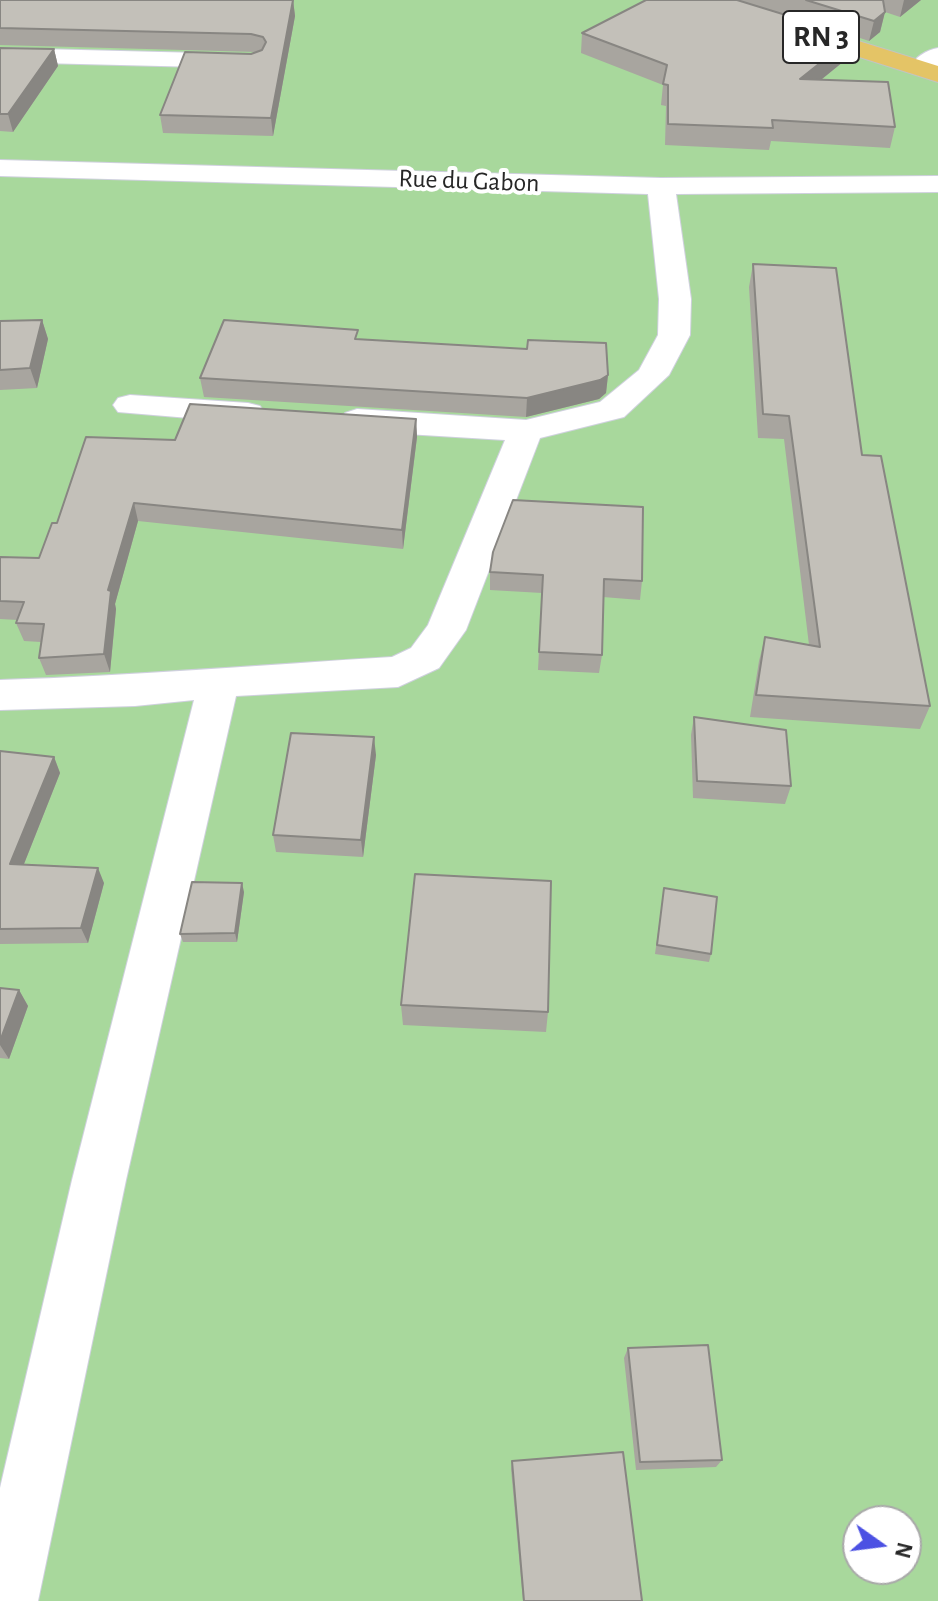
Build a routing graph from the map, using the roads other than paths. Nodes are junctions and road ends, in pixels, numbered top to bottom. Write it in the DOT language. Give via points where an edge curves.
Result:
graph roads {
  1 [pos="704,0"];
  2 [pos="0,55"];
  3 [pos="253,61"];
  4 [pos="932,66"];
  5 [pos="0,168"];
  6 [pos="938,184"];
  7 [pos="661,186"];
  8 [pos="130,405"];
  9 [pos="273,414"];
  10 [pos="320,417"];
  11 [pos="526,431"];
  12 [pos="219,682"];
  13 [pos="0,695"];
  14 [pos="6,1601"];
  1 -- 4 [label="highway, RN 3"];
  2 -- 3 [label="street"];
  5 -- 7 [label="street, Rue du Gabon"];
  6 -- 7 [label="street, Rue du Gabon"];
  7 -- 11 [label="street" via="675,299 674,335 653,375 612,410"];
  8 -- 9 [label="street"];
  10 -- 11 [label="street"];
  11 -- 12 [label="street" via="446,630 425,658 398,672"];
  12 -- 13 [label="street" via="135,691"];
  12 -- 14 [label="street" via="99,1180"];
}
